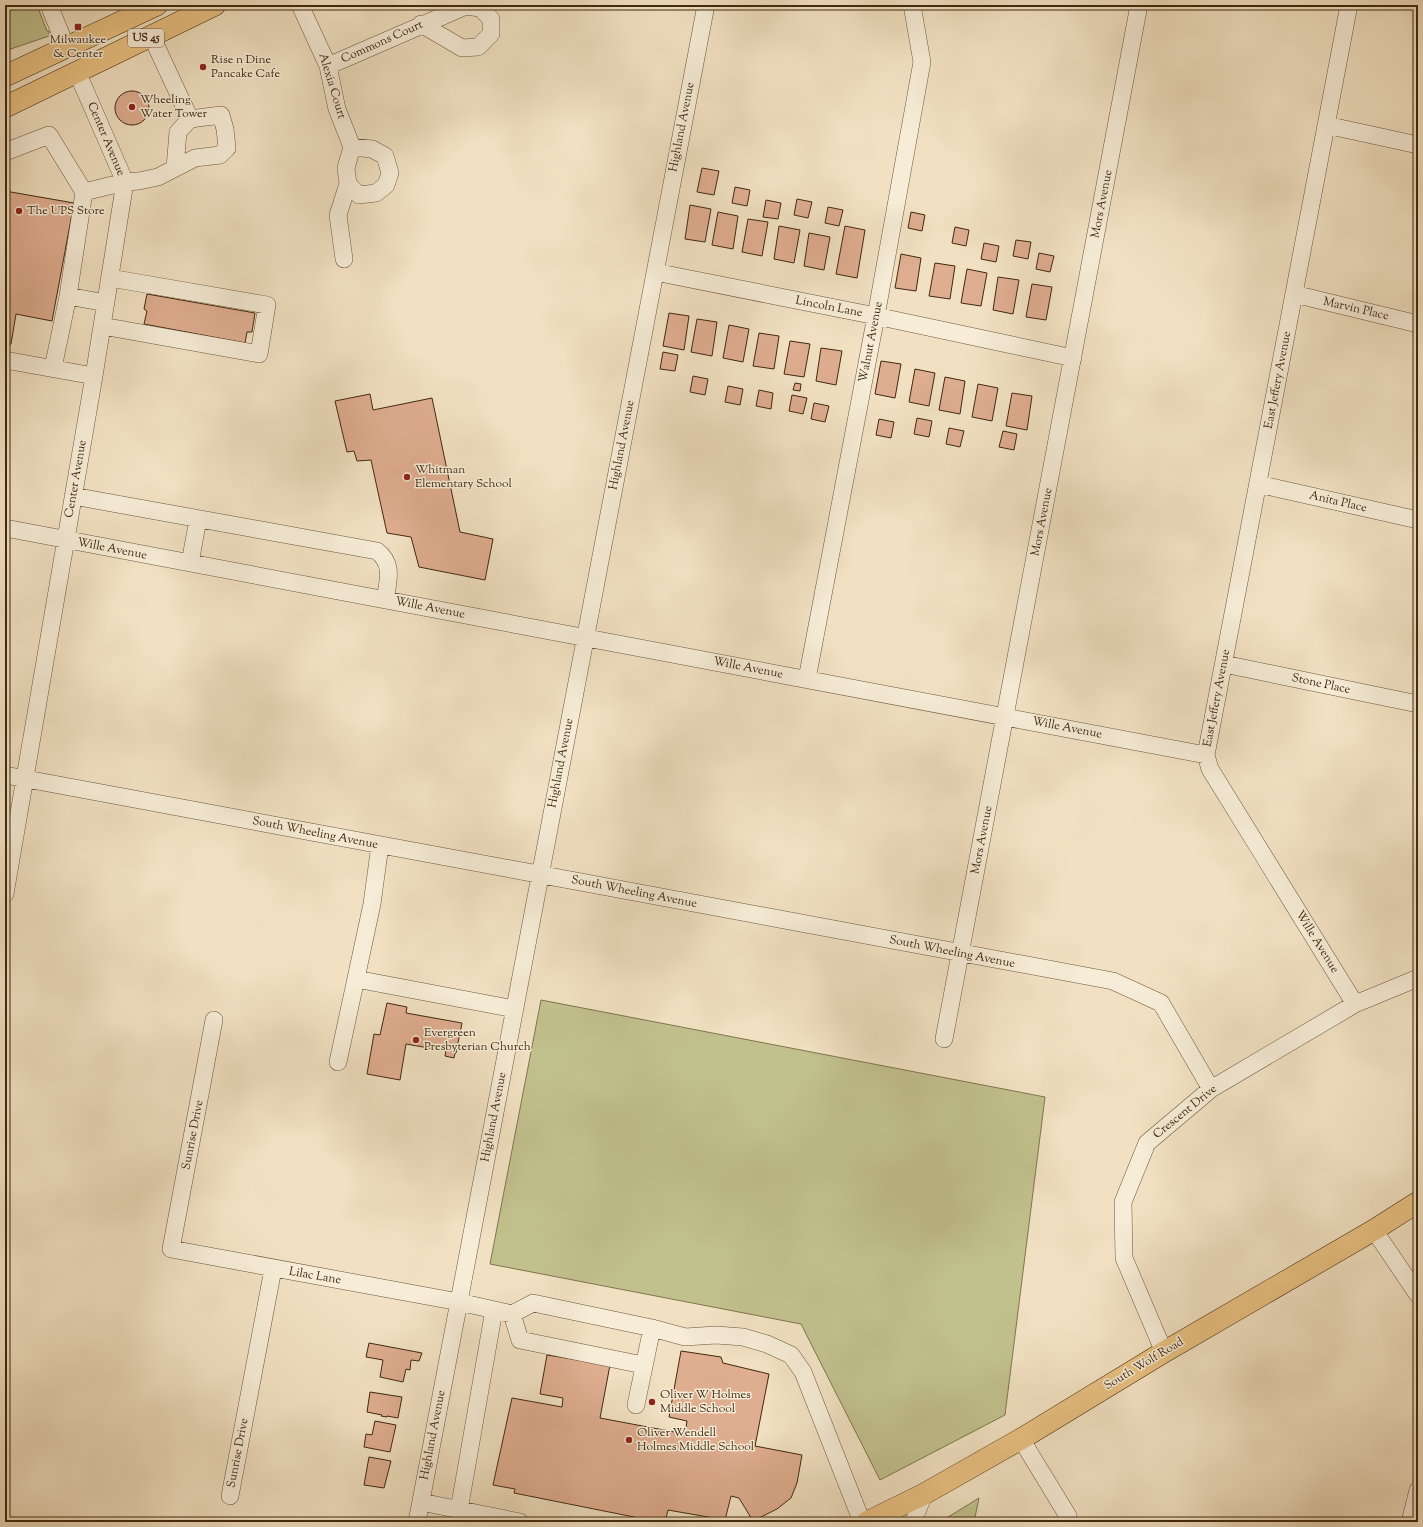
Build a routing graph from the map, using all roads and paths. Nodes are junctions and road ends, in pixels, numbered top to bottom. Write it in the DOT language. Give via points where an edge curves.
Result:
graph roads {
  1 [pos="49,5"];
  2 [pos="215,5"];
  3 [pos="300,5"];
  4 [pos="706,5"];
  5 [pos="912,5"];
  6 [pos="1140,5"];
  7 [pos="1349,5"];
  8 [pos="146,8"];
  9 [pos="421,24"];
  10 [pos="151,35"];
  11 [pos="66,48"];
  12 [pos="328,66"];
  13 [pos="77,72"];
  14 [pos="5,76"];
  15 [pos="5,107"];
  16 [pos="190,119"];
  17 [pos="1326,125"];
  18 [pos="1418,145"];
  19 [pos="352,147"];
  20 [pos="5,152"];
  21 [pos="175,168"];
  22 [pos="125,182"];
  23 [pos="348,184"];
  24 [pos="84,192"];
  25 [pos="344,259"];
  26 [pos="655,272"];
  27 [pos="110,278"];
  28 [pos="1294,294"];
  29 [pos="68,296"];
  30 [pos="106,303"];
  31 [pos="876,316"];
  32 [pos="1418,324"];
  33 [pos="102,326"];
  34 [pos="1073,358"];
  35 [pos="5,360"];
  36 [pos="53,368"];
  37 [pos="94,376"];
  38 [pos="1258,484"];
  39 [pos="73,496"];
  40 [pos="198,519"];
  41 [pos="1418,520"];
  42 [pos="5,528"];
  43 [pos="65,540"];
  44 [pos="190,563"];
  45 [pos="385,600"];
  46 [pos="585,638"];
  47 [pos="1224,664"];
  48 [pos="806,679"];
  49 [pos="1418,704"];
  50 [pos="1005,716"];
  51 [pos="1206,755"];
  52 [pos="5,775"];
  53 [pos="25,779"];
  54 [pos="380,845"];
  55 [pos="540,875"];
  56 [pos="5,894"];
  57 [pos="960,953"];
  58 [pos="1418,978"];
  59 [pos="356,979"];
  60 [pos="1355,1004"];
  61 [pos="515,1009"];
  62 [pos="214,1020"];
  63 [pos="944,1039"];
  64 [pos="338,1062"];
  65 [pos="1210,1089"];
  66 [pos="1418,1202"];
  67 [pos="1374,1230"];
  68 [pos="171,1249"];
  69 [pos="273,1269"];
  70 [pos="1418,1295"];
  71 [pos="459,1302"];
  72 [pos="494,1310"];
  73 [pos="512,1314"];
  74 [pos="652,1328"];
  75 [pos="1164,1352"];
  76 [pos="643,1365"];
  77 [pos="636,1405"];
  78 [pos="1021,1439"];
  79 [pos="1418,1490"];
  80 [pos="924,1494"];
  81 [pos="230,1496"];
  82 [pos="421,1502"];
  83 [pos="459,1510"];
  84 [pos="417,1522"];
  85 [pos="520,1522"];
  86 [pos="862,1522"];
  87 [pos="868,1522"];
  88 [pos="915,1522"];
  89 [pos="1067,1522"];
  90 [pos="1410,1522"];
  1 -- 11 [label="street"];
  2 -- 10 [label="main road, US 45"];
  3 -- 12 [label="street, Alexia Court"];
  4 -- 26 [label="street, Highland Avenue"];
  5 -- 31 [label="street, Walnut Avenue" via="922,62"];
  6 -- 34 [label="street, Mors Avenue"];
  7 -- 17 [label="street, East Jeffery Avenue"];
  8 -- 11 [label="main road, US 45"];
  9 -- 9 [label="street, Commons Court" via="466,6 480,8 491,19 491,34 478,47 462,48"];
  9 -- 12 [label="street, Commons Court"];
  10 -- 13 [label="main road, US 45"];
  10 -- 16 [label="street"];
  11 -- 14 [label="main road, US 45"];
  12 -- 19 [label="street, Alexia Court" via="337,108"];
  13 -- 15 [label="main road, US 45"];
  13 -- 22 [label="street, Center Avenue"];
  16 -- 21 [label="street" via="178,132"];
  16 -- 21 [label="street" via="221,115 227,148 220,156 195,158"];
  17 -- 18 [label="street"];
  17 -- 28 [label="street, East Jeffery Avenue"];
  19 -- 23 [label="street" via="346,168"];
  19 -- 23 [label="street" via="372,149 386,156 390,173 386,185 376,193 360,195"];
  20 -- 24 [label="street" via="49,135"];
  21 -- 22 [label="street" via="158,177"];
  22 -- 24 [label="street"];
  22 -- 27 [label="street, Center Avenue"];
  23 -- 25 [label="street" via="338,215"];
  24 -- 29 [label="street"];
  26 -- 31 [label="street, Lincoln Lane"];
  26 -- 46 [label="street, Highland Avenue"];
  27 -- 30 [label="street, Center Avenue"];
  27 -- 33 [label="street" via="267,305 259,354"];
  28 -- 32 [label="street, Marvin Place"];
  28 -- 38 [label="street, East Jeffery Avenue"];
  29 -- 30 [label="street"];
  29 -- 36 [label="street"];
  30 -- 33 [label="street, Center Avenue"];
  31 -- 34 [label="street, Lincoln Lane"];
  31 -- 48 [label="street, Walnut Avenue"];
  33 -- 37 [label="street, Center Avenue"];
  34 -- 50 [label="street, Mors Avenue"];
  35 -- 36 [label="street"];
  36 -- 37 [label="street"];
  37 -- 39 [label="street, Center Avenue"];
  38 -- 41 [label="street, Anita Place"];
  38 -- 47 [label="street, East Jeffery Avenue"];
  39 -- 40 [label="street"];
  39 -- 43 [label="street, Center Avenue"];
  40 -- 44 [label="street"];
  40 -- 45 [label="street" via="377,551 384,556 389,573"];
  42 -- 43 [label="street, Wille Avenue"];
  43 -- 44 [label="street, Wille Avenue"];
  43 -- 53 [label="street, Center Avenue"];
  44 -- 45 [label="street, Wille Avenue"];
  45 -- 46 [label="street, Wille Avenue"];
  46 -- 48 [label="street, Wille Avenue"];
  46 -- 55 [label="street, Highland Avenue"];
  47 -- 49 [label="street, Stone Place"];
  47 -- 51 [label="street, East Jeffery Avenue"];
  48 -- 50 [label="street, Wille Avenue"];
  50 -- 51 [label="street, Wille Avenue"];
  50 -- 57 [label="street, Mors Avenue"];
  51 -- 60 [label="street, Wille Avenue" via="1210,770"];
  52 -- 53 [label="street, South Wheeling Avenue"];
  53 -- 54 [label="street, South Wheeling Avenue"];
  53 -- 56 [label="street, Center Avenue"];
  54 -- 55 [label="street, South Wheeling Avenue"];
  54 -- 59 [label="street" via="372,904"];
  55 -- 57 [label="street, South Wheeling Avenue"];
  55 -- 61 [label="street, Highland Avenue"];
  57 -- 63 [label="street, Mors Avenue"];
  57 -- 65 [label="street, South Wheeling Avenue" via="1113,982 1161,1003"];
  58 -- 60 [label="street, Crescent Drive"];
  59 -- 61 [label="street"];
  59 -- 64 [label="street"];
  60 -- 65 [label="street, Crescent Drive"];
  61 -- 71 [label="street, Highland Avenue"];
  62 -- 68 [label="street, Sunrise Drive"];
  65 -- 75 [label="street, Crescent Drive" via="1147,1143 1123,1202 1124,1258"];
  66 -- 67 [label="main road, South Wolf Road"];
  67 -- 70 [label="street"];
  67 -- 75 [label="main road, South Wolf Road"];
  68 -- 69 [label="street, Lilac Lane"];
  69 -- 71 [label="street, Lilac Lane"];
  69 -- 81 [label="street, Sunrise Drive"];
  71 -- 72 [label="street, Lilac Lane"];
  71 -- 82 [label="street, Highland Avenue"];
  72 -- 73 [label="street, Lilac Lane"];
  72 -- 83 [label="street"];
  73 -- 74 [label="street" via="533,1303"];
  73 -- 76 [label="street" via="520,1340"];
  74 -- 76 [label="street"];
  74 -- 86 [label="street" via="685,1337 743,1337 791,1355 803,1372"];
  75 -- 78 [label="main road, South Wolf Road"];
  76 -- 77 [label="street"];
  78 -- 80 [label="main road, South Wolf Road"];
  78 -- 89 [label="street" via="1068,1516"];
  79 -- 90 [label="street"];
  80 -- 87 [label="main road, South Wolf Road"];
  80 -- 88 [label="street"];
  82 -- 83 [label="street"];
  82 -- 84 [label="street, Highland Avenue"];
  83 -- 85 [label="street"];
}
